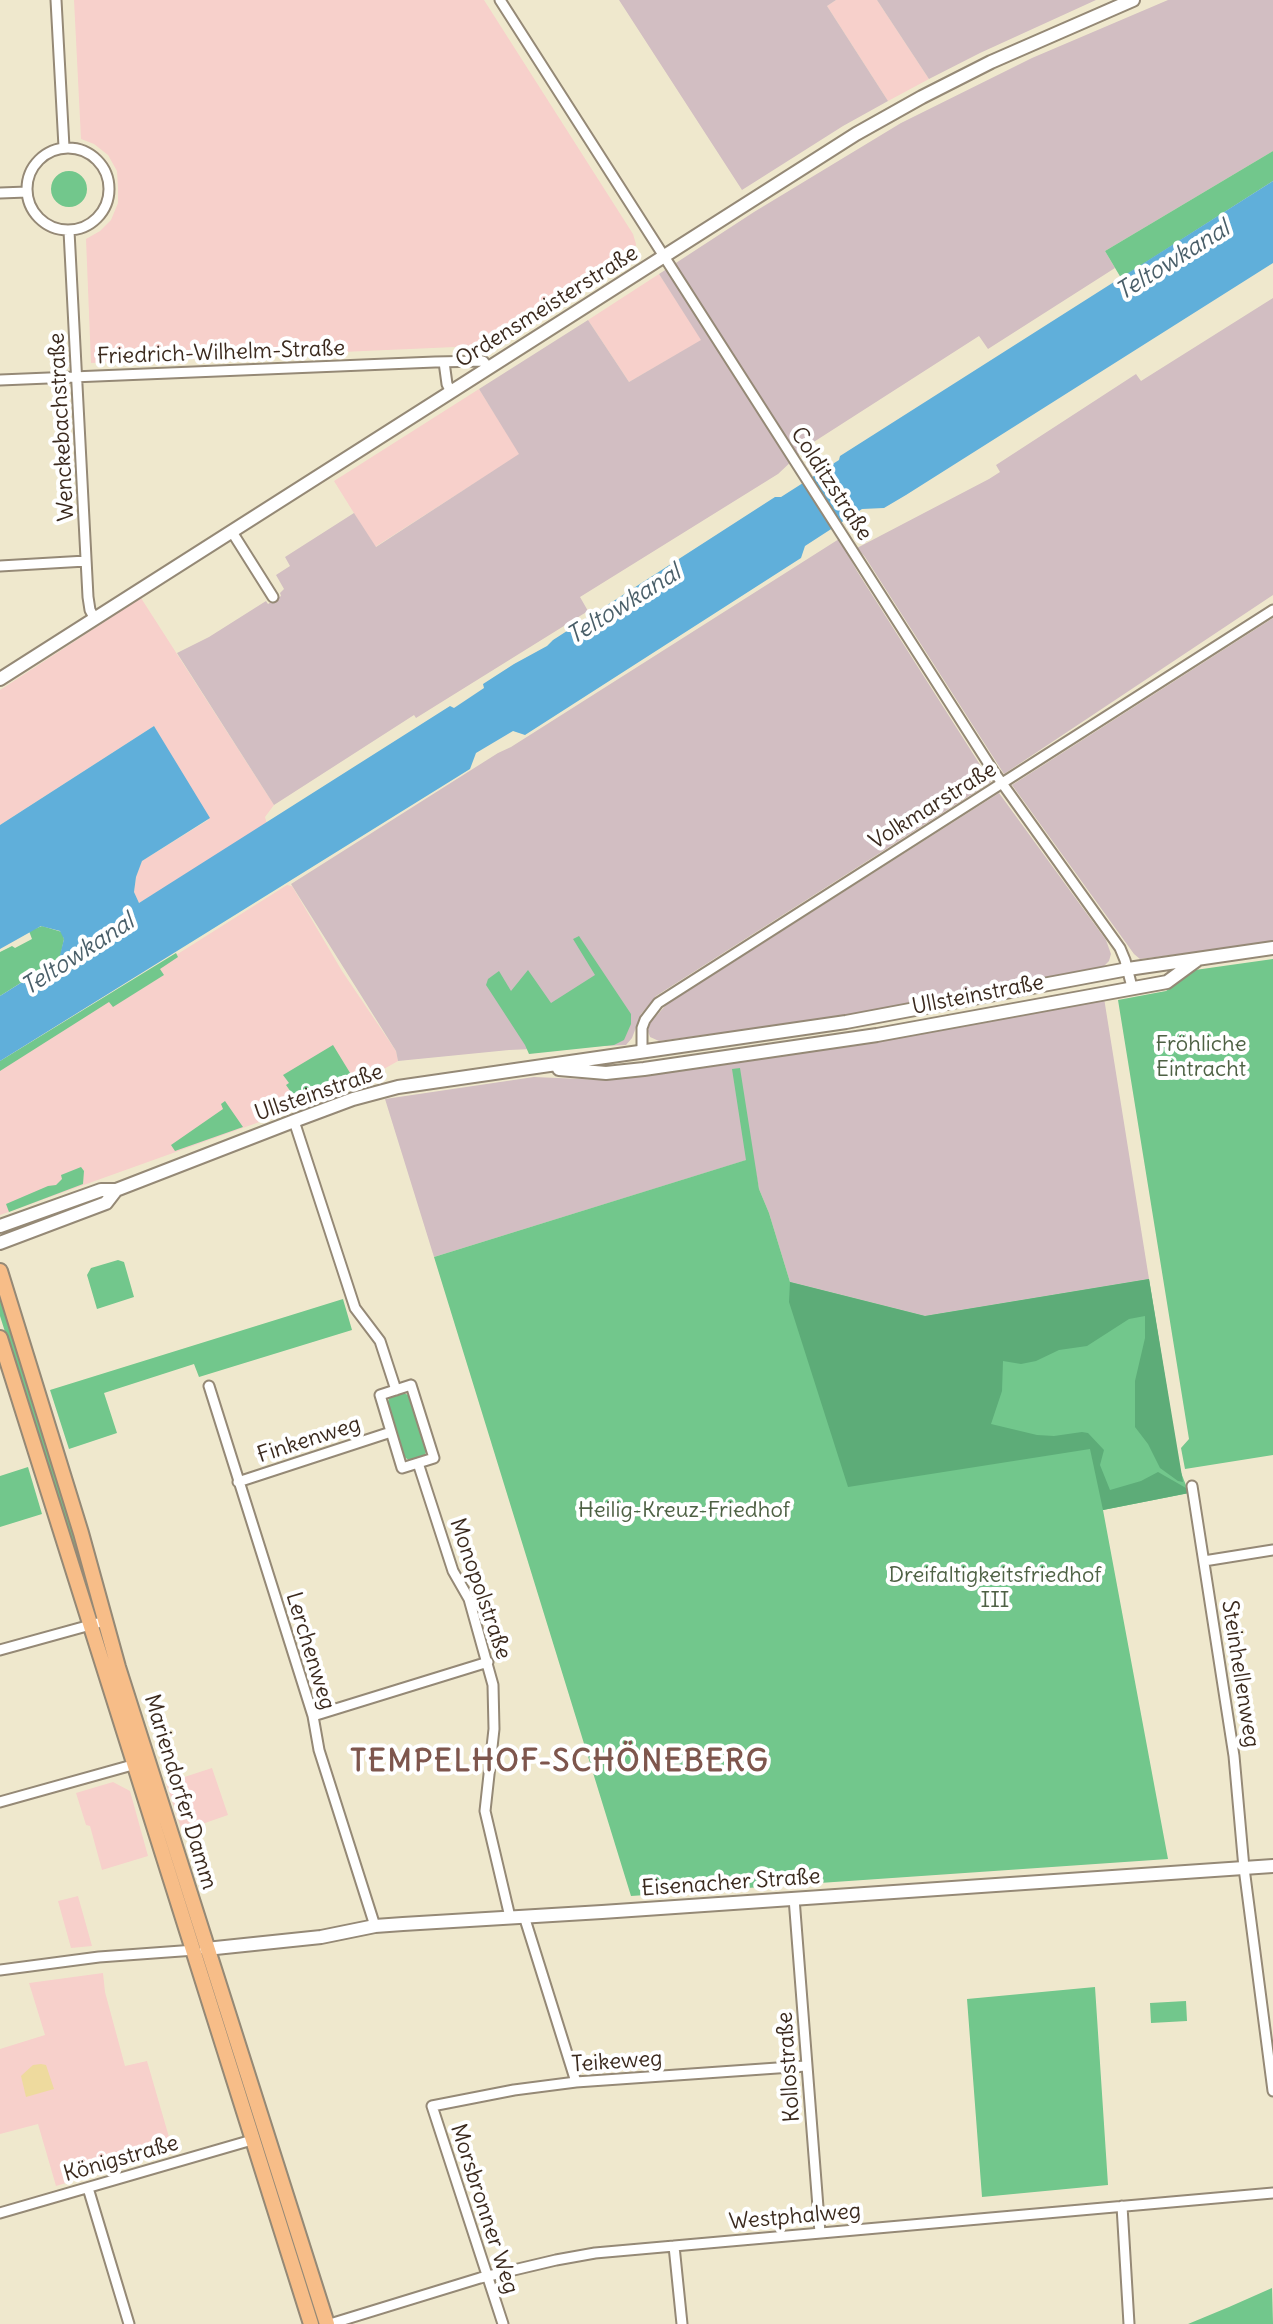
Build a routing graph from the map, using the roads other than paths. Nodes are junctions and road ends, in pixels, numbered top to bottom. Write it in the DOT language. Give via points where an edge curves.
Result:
graph roads {
  1 [pos="56,0"];
  2 [pos="500,0"];
  3 [pos="1133,0"];
  4 [pos="64,147"];
  5 [pos="27,192"];
  6 [pos="0,193"];
  7 [pos="69,231"];
  8 [pos="663,256"];
  9 [pos="444,362"];
  10 [pos="488,367"];
  11 [pos="77,376"];
  12 [pos="0,380"];
  13 [pos="451,392"];
  14 [pos="232,532"];
  15 [pos="86,561"];
  16 [pos="0,566"];
  17 [pos="273,597"];
  18 [pos="1273,610"];
  19 [pos="95,619"];
  20 [pos="0,679"];
  21 [pos="1002,783"];
  22 [pos="1273,948"];
  23 [pos="1200,958"];
  24 [pos="1128,969"];
  25 [pos="1082,977"];
  26 [pos="1132,987"];
  27 [pos="1085,995"];
  28 [pos="754,1035"];
  29 [pos="642,1051"];
  30 [pos="757,1054"];
  31 [pos="543,1067"];
  32 [pos="644,1069"];
  33 [pos="294,1121"];
  34 [pos="116,1190"];
  35 [pos="0,1226"];
  36 [pos="0,1243"];
  37 [pos="0,1271"];
  38 [pos="0,1338"];
  39 [pos="209,1386"];
  40 [pos="396,1390"];
  41 [pos="391,1432"];
  42 [pos="418,1463"];
  43 [pos="238,1482"];
  44 [pos="1192,1486"];
  45 [pos="1273,1550"];
  46 [pos="1204,1561"];
  47 [pos="98,1623"];
  48 [pos="0,1650"];
  49 [pos="488,1662"];
  50 [pos="313,1716"];
  51 [pos="141,1762"];
  52 [pos="0,1802"];
  53 [pos="1273,1866"];
  54 [pos="1244,1868"];
  55 [pos="794,1898"];
  56 [pos="524,1916"];
  57 [pos="510,1917"];
  58 [pos="375,1926"];
  59 [pos="199,1949"];
  60 [pos="0,1970"];
  61 [pos="806,2066"];
  62 [pos="576,2082"];
  63 [pos="1273,2091"];
  64 [pos="432,2106"];
  65 [pos="252,2140"];
  66 [pos="88,2188"];
  67 [pos="1273,2193"];
  68 [pos="1122,2206"];
  69 [pos="0,2213"];
  70 [pos="820,2233"];
  71 [pos="674,2246"];
  72 [pos="487,2276"];
  73 [pos="129,2324"];
  74 [pos="311,2324"];
  75 [pos="328,2324"];
  76 [pos="503,2324"];
  77 [pos="682,2324"];
  78 [pos="1129,2324"];
  1 -- 4 [label="street"];
  2 -- 8 [label="street, Colditzstraße"];
  3 -- 8 [label="street, Ordensmeisterstraße" via="922,97"];
  4 -- 5 [label="street" via="36,162"];
  4 -- 7 [label="street" via="92,156 109,183 107,202 97,219"];
  5 -- 6 [label="street"];
  5 -- 7 [label="street" via="32,210 43,222"];
  7 -- 11 [label="street, Wenckebachstraße"];
  8 -- 10 [label="street, Ordensmeisterstraße"];
  8 -- 21 [label="street, Colditzstraße"];
  9 -- 10 [label="street, Friedrich-Wilhelm-Straße" via="483,361"];
  9 -- 11 [label="street, Friedrich-Wilhelm-Straße"];
  9 -- 13 [label="street"];
  10 -- 13 [label="street, Ordensmeisterstraße"];
  11 -- 12 [label="street, Friedrich-Wilhelm-Straße"];
  11 -- 15 [label="street, Wenckebachstraße"];
  13 -- 14 [label="street, Ordensmeisterstraße"];
  14 -- 17 [label="street"];
  14 -- 19 [label="street, Ordensmeisterstraße"];
  15 -- 16 [label="street"];
  15 -- 19 [label="street, Wenckebachstraße"];
  18 -- 21 [label="street, Volkmarstraße"];
  19 -- 20 [label="street, Ordensmeisterstraße"];
  21 -- 24 [label="street, Colditzstraße" via="1109,931"];
  21 -- 29 [label="street, Volkmarstraße" via="658,1003 642,1028"];
  22 -- 23 [label="street, Ullsteinstraße"];
  23 -- 24 [label="street, Ullsteinstraße"];
  23 -- 26 [label="street, Ullsteinstraße" via="1167,982"];
  24 -- 25 [label="street, Ullsteinstraße"];
  24 -- 26 [label="street, Colditzstraße"];
  25 -- 27 [label="street"];
  25 -- 28 [label="street, Ullsteinstraße"];
  26 -- 27 [label="street, Ullsteinstraße"];
  27 -- 30 [label="street, Ullsteinstraße"];
  28 -- 29 [label="street, Ullsteinstraße"];
  28 -- 30 [label="street"];
  29 -- 31 [label="street, Ullsteinstraße"];
  29 -- 32 [label="street"];
  30 -- 32 [label="street, Ullsteinstraße"];
  31 -- 32 [label="street, Ullsteinstraße" via="606,1073"];
  31 -- 33 [label="street, Ullsteinstraße" via="385,1090"];
  33 -- 34 [label="street, Ullsteinstraße"];
  33 -- 40 [label="street" via="355,1308 380,1341"];
  34 -- 35 [label="street, Ullsteinstraße" via="101,1190"];
  34 -- 36 [label="street, Ullsteinstraße" via="106,1203"];
  37 -- 47 [label="main road, Mariendorfer Damm" via="81,1533"];
  38 -- 47 [label="main road, Mariendorfer Damm"];
  39 -- 43 [label="street, Lerchenweg"];
  40 -- 41 [label="street" via="380,1395"];
  40 -- 42 [label="street" via="411,1385 434,1458"];
  41 -- 42 [label="street" via="402,1468"];
  41 -- 43 [label="street, Finkenweg"];
  42 -- 49 [label="street, Monopolstraße"];
  43 -- 50 [label="street, Lerchenweg"];
  44 -- 46 [label="street, Steinhellenweg"];
  45 -- 46 [label="street"];
  46 -- 54 [label="street, Steinhellenweg" via="1234,1756"];
  47 -- 48 [label="street"];
  47 -- 51 [label="main road, Mariendorfer Damm"];
  49 -- 50 [label="street"];
  49 -- 57 [label="street, Monopolstraße" via="495,1719 485,1811"];
  50 -- 58 [label="street, Lerchenweg"];
  51 -- 52 [label="street"];
  51 -- 59 [label="main road, Mariendorfer Damm"];
  53 -- 54 [label="street, Eisenacher Straße"];
  54 -- 55 [label="street, Eisenacher Straße"];
  54 -- 63 [label="street, Steinhellenweg"];
  55 -- 56 [label="street, Eisenacher Straße"];
  55 -- 61 [label="street, Kollostraße"];
  56 -- 57 [label="street, Eisenacher Straße"];
  56 -- 62 [label="street"];
  57 -- 58 [label="street, Eisenacher Straße"];
  58 -- 59 [label="street, Eisenacher Straße"];
  59 -- 60 [label="street"];
  59 -- 65 [label="main road, Mariendorfer Damm"];
  59 -- 75 [label="main road, Mariendorfer Damm"];
  61 -- 62 [label="street, Teikeweg"];
  61 -- 70 [label="street, Kollostraße"];
  62 -- 64 [label="street, Teikeweg"];
  64 -- 72 [label="street, Morsbronner Weg"];
  65 -- 66 [label="street, Königstraße"];
  65 -- 74 [label="main road, Mariendorfer Damm"];
  66 -- 69 [label="street, Königstraße"];
  66 -- 73 [label="street"];
  67 -- 68 [label="street, Westphalweg"];
  68 -- 70 [label="street, Westphalweg"];
  68 -- 78 [label="street"];
  70 -- 71 [label="street, Westphalweg"];
  71 -- 72 [label="street, Westphalweg" via="580,2256"];
  71 -- 77 [label="street"];
  72 -- 75 [label="street, Westphalweg"];
  72 -- 76 [label="street, Morsbronner Weg"];
}
